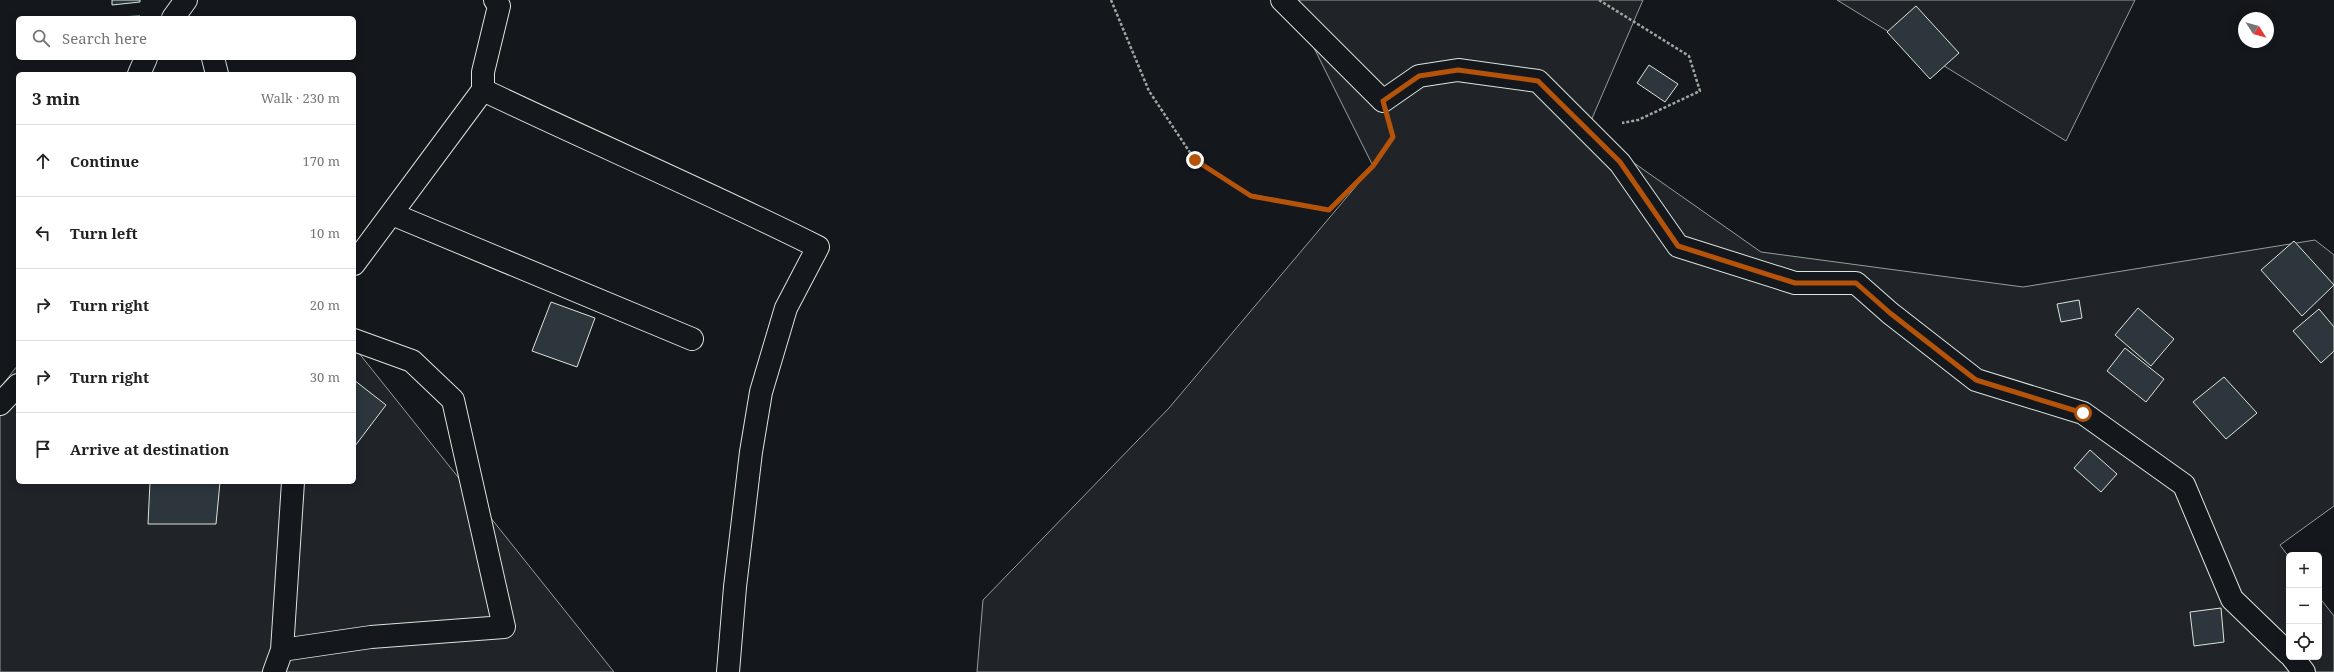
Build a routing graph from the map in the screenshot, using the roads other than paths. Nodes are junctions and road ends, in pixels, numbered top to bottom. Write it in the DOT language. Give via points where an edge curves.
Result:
graph roads {
  1 [pos="186,0"];
  2 [pos="495,0"];
  3 [pos="1282,0"];
  4 [pos="174,16"];
  5 [pos="193,16"];
  6 [pos="145,60"];
  7 [pos="214,60"];
  8 [pos="141,72"];
  9 [pos="216,72"];
  10 [pos="483,90"];
  11 [pos="392,214"];
  12 [pos="356,261"];
  13 [pos="692,339"];
  14 [pos="356,341"];
  15 [pos="16,387"];
  16 [pos="0,404"];
  17 [pos="293,484"];
  18 [pos="282,650"];
  19 [pos="2286,651"];
  20 [pos="2294,660"];
  21 [pos="274,672"];
  22 [pos="728,672"];
  23 [pos="2304,672"];
  1 -- 4 [label="street"];
  1 -- 5 [label="street"];
  2 -- 10 [label="street" via="500,6 483,72"];
  3 -- 19 [label="street" via="1383,101 1419,76 1458,70 1538,81 1620,162 1678,246 1795,283 1856,283 1976,380 2083,413 2184,485 2232,599"];
  6 -- 8 [label="street"];
  7 -- 9 [label="street"];
  10 -- 11 [label="street"];
  10 -- 22 [label="street" via="739,207 818,247 786,308 761,392 751,452"];
  11 -- 12 [label="street"];
  11 -- 13 [label="street"];
  14 -- 18 [label="street" via="412,361 453,400 504,627 371,637"];
  15 -- 16 [label="street"];
  17 -- 18 [label="street"];
  18 -- 21 [label="street"];
  20 -- 23 [label="street"];
}
